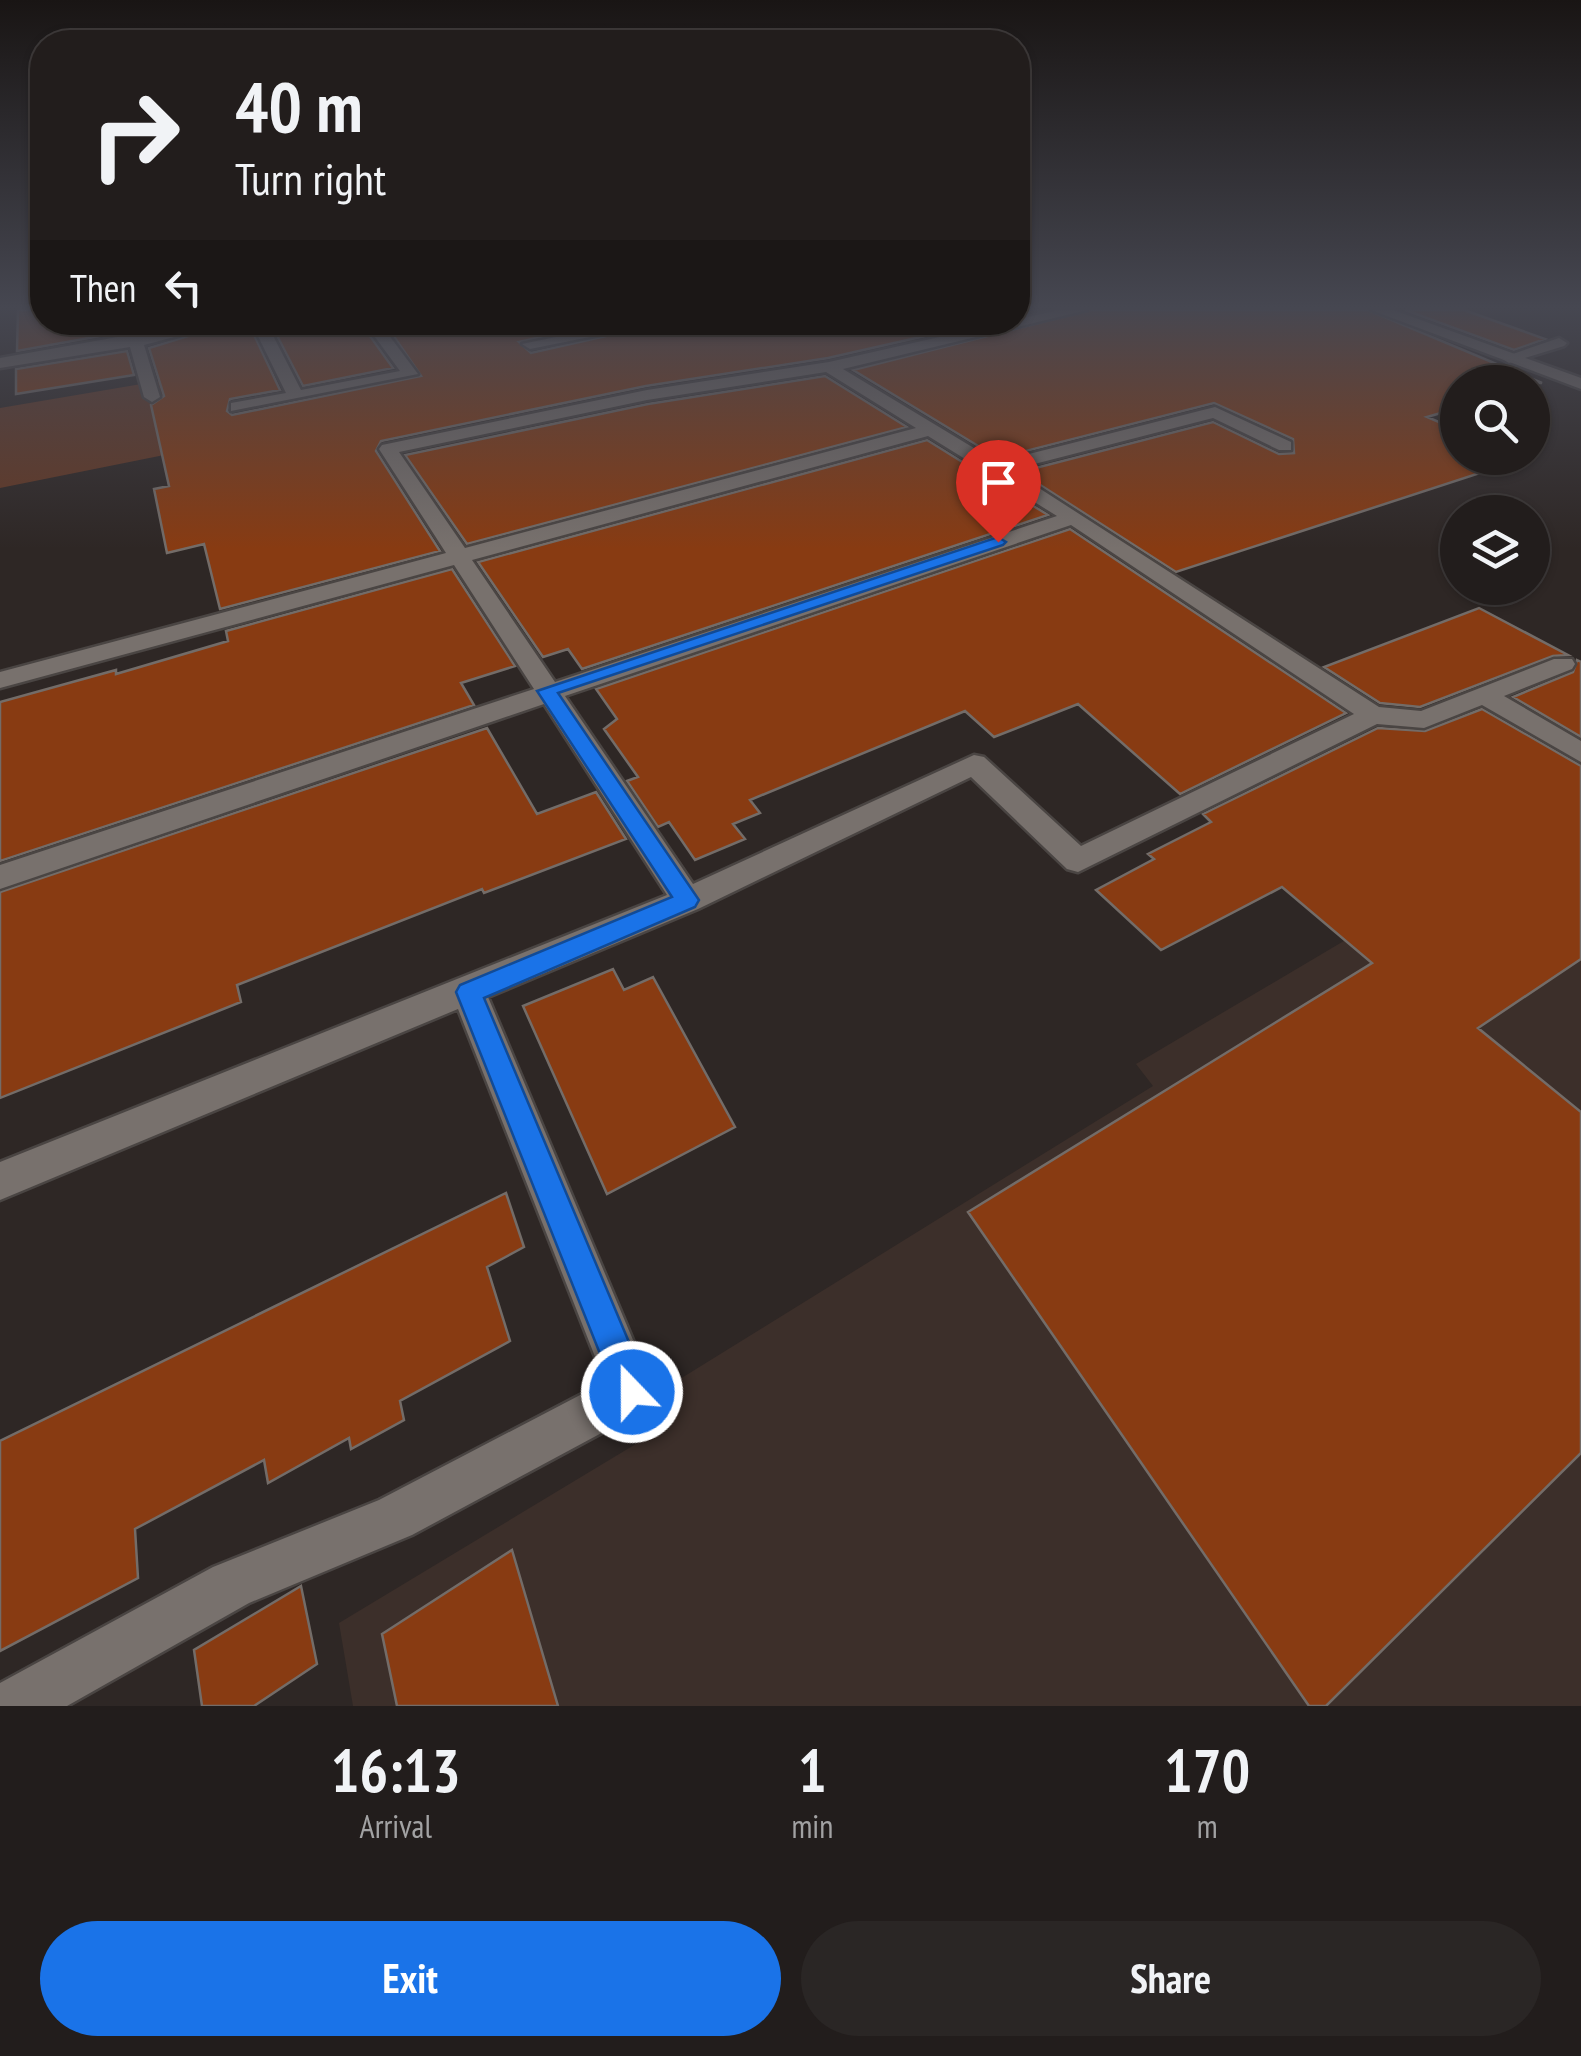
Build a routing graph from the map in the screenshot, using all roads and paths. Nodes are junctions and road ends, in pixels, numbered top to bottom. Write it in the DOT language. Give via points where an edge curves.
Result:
graph roads {
  1 [pos="150,390"];
  2 [pos="293,390"];
  3 [pos="329,390"];
  4 [pos="694,390"];
  5 [pos="865,390"];
  6 [pos="296,396"];
  7 [pos="152,397"];
  8 [pos="237,407"];
  9 [pos="928,430"];
  10 [pos="1285,446"];
  11 [pos="994,469"];
  12 [pos="1073,517"];
  13 [pos="457,557"];
  14 [pos="1563,664"];
  15 [pos="0,680"];
  16 [pos="547,691"];
  17 [pos="1484,694"];
  18 [pos="1372,715"];
  19 [pos="1581,753"];
  20 [pos="0,877"];
  21 [pos="687,900"];
  22 [pos="469,992"];
  23 [pos="0,1181"];
  24 [pos="13,1706"];
  1 -- 7 [label="street"];
  2 -- 6 [label="street"];
  3 -- 6 [label="street"];
  4 -- 13 [label="street" via="388,450"];
  5 -- 9 [label="street"];
  6 -- 8 [label="street"];
  9 -- 11 [label="street"];
  9 -- 13 [label="street"];
  10 -- 11 [label="street" via="1215,412"];
  11 -- 12 [label="street"];
  12 -- 16 [label="street"];
  12 -- 18 [label="street"];
  13 -- 15 [label="street"];
  13 -- 16 [label="street"];
  14 -- 17 [label="street"];
  16 -- 20 [label="street"];
  16 -- 21 [label="street"];
  17 -- 18 [label="street" via="1424,720"];
  17 -- 19 [label="street"];
  18 -- 21 [label="street" via="1078,860 974,764"];
  21 -- 22 [label="street"];
  22 -- 23 [label="street"];
  22 -- 24 [label="street" via="632,1392 395,1518 231,1585"];
}
